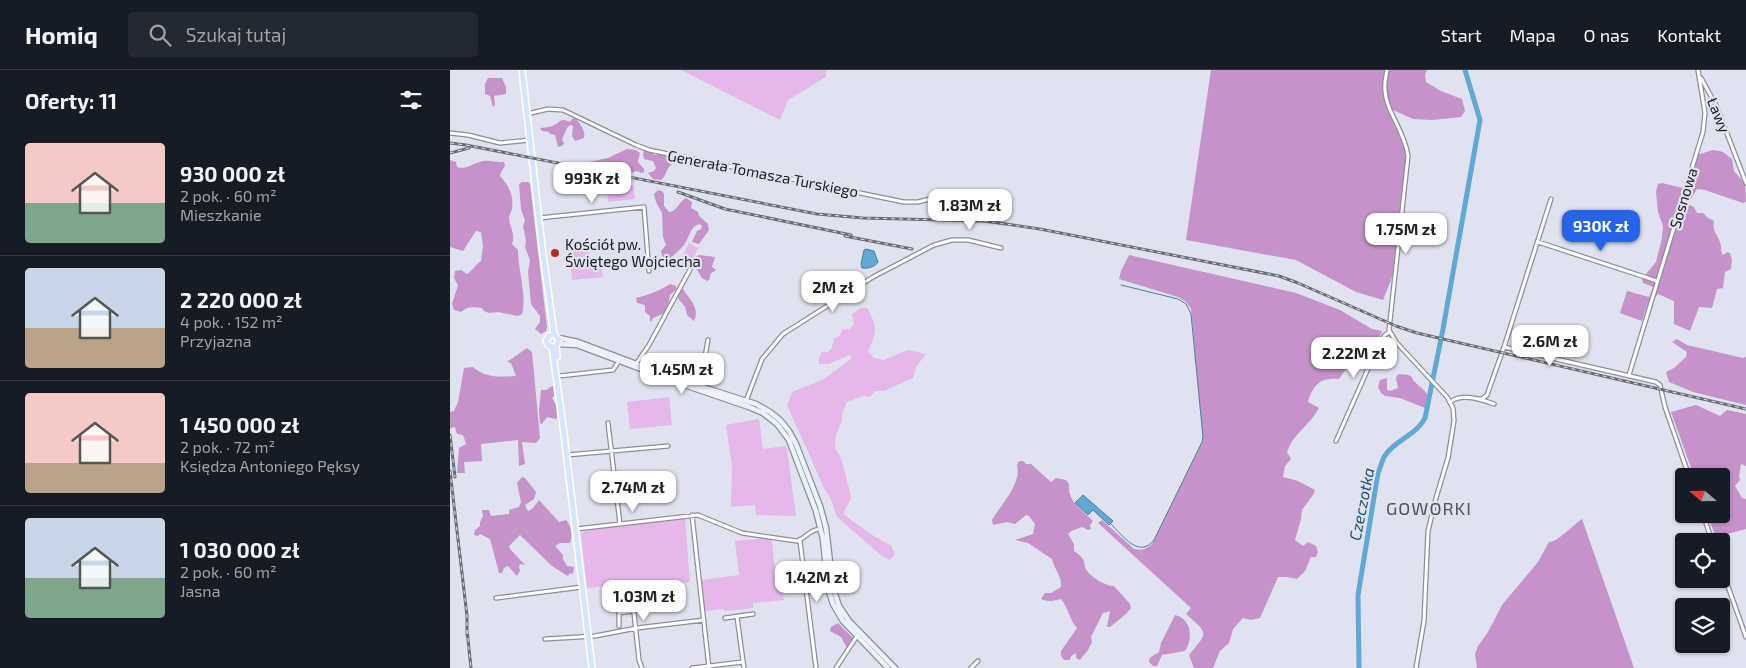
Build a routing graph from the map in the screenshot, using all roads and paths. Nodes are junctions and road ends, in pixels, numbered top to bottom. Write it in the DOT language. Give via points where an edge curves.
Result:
graph roads {
  1 [pos="522,70"];
  2 [pos="1387,70"];
  3 [pos="1698,70"];
  4 [pos="1700,76"];
  5 [pos="527,114"];
  6 [pos="450,133"];
  7 [pos="530,140"];
  8 [pos="1746,183"];
  9 [pos="977,199"];
  10 [pos="1551,199"];
  11 [pos="539,218"];
  12 [pos="1538,242"];
  13 [pos="1001,248"];
  14 [pos="694,264"];
  15 [pos="649,271"];
  16 [pos="1657,281"];
  17 [pos="1389,332"];
  18 [pos="708,340"];
  19 [pos="555,341"];
  20 [pos="1504,347"];
  21 [pos="619,361"];
  22 [pos="636,364"];
  23 [pos="1629,375"];
  24 [pos="559,376"];
  25 [pos="698,386"];
  26 [pos="1477,399"];
  27 [pos="560,400"];
  28 [pos="746,401"];
  29 [pos="1450,402"];
  30 [pos="1494,404"];
  31 [pos="608,422"];
  32 [pos="1336,441"];
  33 [pos="668,446"];
  34 [pos="610,451"];
  35 [pos="567,455"];
  36 [pos="1686,468"];
  37 [pos="692,515"];
  38 [pos="620,524"];
  39 [pos="821,528"];
  40 [pos="576,529"];
  41 [pos="800,541"];
  42 [pos="625,586"];
  43 [pos="583,587"];
  44 [pos="1728,588"];
  45 [pos="496,598"];
  46 [pos="627,603"];
  47 [pos="614,604"];
  48 [pos="633,610"];
  49 [pos="753,614"];
  50 [pos="737,617"];
  51 [pos="725,618"];
  52 [pos="704,620"];
  53 [pos="619,626"];
  54 [pos="635,630"];
  55 [pos="589,636"];
  56 [pos="857,636"];
  57 [pos="1746,637"];
  58 [pos="545,640"];
  59 [pos="743,662"];
  60 [pos="978,662"];
  61 [pos="709,667"];
  62 [pos="592,668"];
  63 [pos="642,668"];
  64 [pos="692,668"];
  65 [pos="744,668"];
  66 [pos="816,668"];
  67 [pos="836,668"];
  68 [pos="888,668"];
  69 [pos="895,668"];
  70 [pos="971,668"];
  71 [pos="1416,668"];
  1 -- 5 [label="main road"];
  2 -- 17 [label="street" via="1384,90 1406,141 1408,156"];
  3 -- 4 [label="street"];
  4 -- 8 [label="street, Ławy" via="1716,105"];
  4 -- 16 [label="street, Sosnowa" via="1706,113 1703,132"];
  5 -- 7 [label="main road"];
  5 -- 9 [label="street, Generała Tomasza Turskiego" via="560,110 649,150 904,202 950,194"];
  6 -- 7 [label="street" via="500,143"];
  7 -- 11 [label="main road"];
  10 -- 12 [label="street"];
  11 -- 15 [label="street" via="644,207"];
  11 -- 19 [label="main road"];
  12 -- 16 [label="street"];
  12 -- 20 [label="street"];
  13 -- 28 [label="street" via="968,240 952,240 934,245 873,277 783,334 762,360"];
  14 -- 22 [label="street"];
  16 -- 23 [label="street, Sosnowa"];
  17 -- 29 [label="street"];
  17 -- 32 [label="street" via="1378,346"];
  18 -- 25 [label="street"];
  19 -- 21 [label="main road" via="577,345"];
  19 -- 22 [label="main road" via="578,342"];
  19 -- 24 [label="main road"];
  19 -- 27 [label="main road"];
  20 -- 23 [label="street"];
  20 -- 26 [label="street" via="1487,395"];
  21 -- 24 [label="street" via="613,370"];
  21 -- 25 [label="main road"];
  22 -- 25 [label="main road"];
  23 -- 36 [label="street" via="1660,385"];
  24 -- 27 [label="main road"];
  25 -- 28 [label="main road"];
  25 -- 39 [label="main road" via="757,410 780,427 792,448"];
  26 -- 29 [label="street" via="1464,397"];
  26 -- 30 [label="street"];
  27 -- 35 [label="main road"];
  28 -- 69 [label="main road" via="774,414 793,437 823,515 833,588 839,606 850,622"];
  29 -- 71 [label="street" via="1454,421 1450,451 1428,531 1424,621"];
  31 -- 34 [label="street"];
  33 -- 34 [label="street"];
  34 -- 35 [label="street"];
  34 -- 38 [label="street"];
  35 -- 40 [label="main road"];
  37 -- 38 [label="street"];
  37 -- 41 [label="street" via="742,533"];
  37 -- 52 [label="street"];
  38 -- 40 [label="street"];
  39 -- 41 [label="street" via="810,531"];
  39 -- 56 [label="main road" via="830,597 840,617"];
  40 -- 43 [label="main road"];
  41 -- 66 [label="street"];
  42 -- 46 [label="street"];
  42 -- 47 [label="street" via="613,588"];
  42 -- 48 [label="street" via="631,585"];
  43 -- 45 [label="street"];
  43 -- 55 [label="main road"];
  44 -- 57 [label="street"];
  48 -- 53 [label="street" via="619,612"];
  48 -- 54 [label="street"];
  49 -- 50 [label="street"];
  50 -- 51 [label="street"];
  50 -- 59 [label="street"];
  52 -- 54 [label="street"];
  52 -- 61 [label="street"];
  54 -- 55 [label="street"];
  54 -- 63 [label="street"];
  55 -- 58 [label="street"];
  55 -- 62 [label="main road"];
  56 -- 67 [label="street"];
  56 -- 68 [label="main road"];
  59 -- 61 [label="street"];
  59 -- 65 [label="street"];
  60 -- 70 [label="street"];
  61 -- 64 [label="street"];
}
